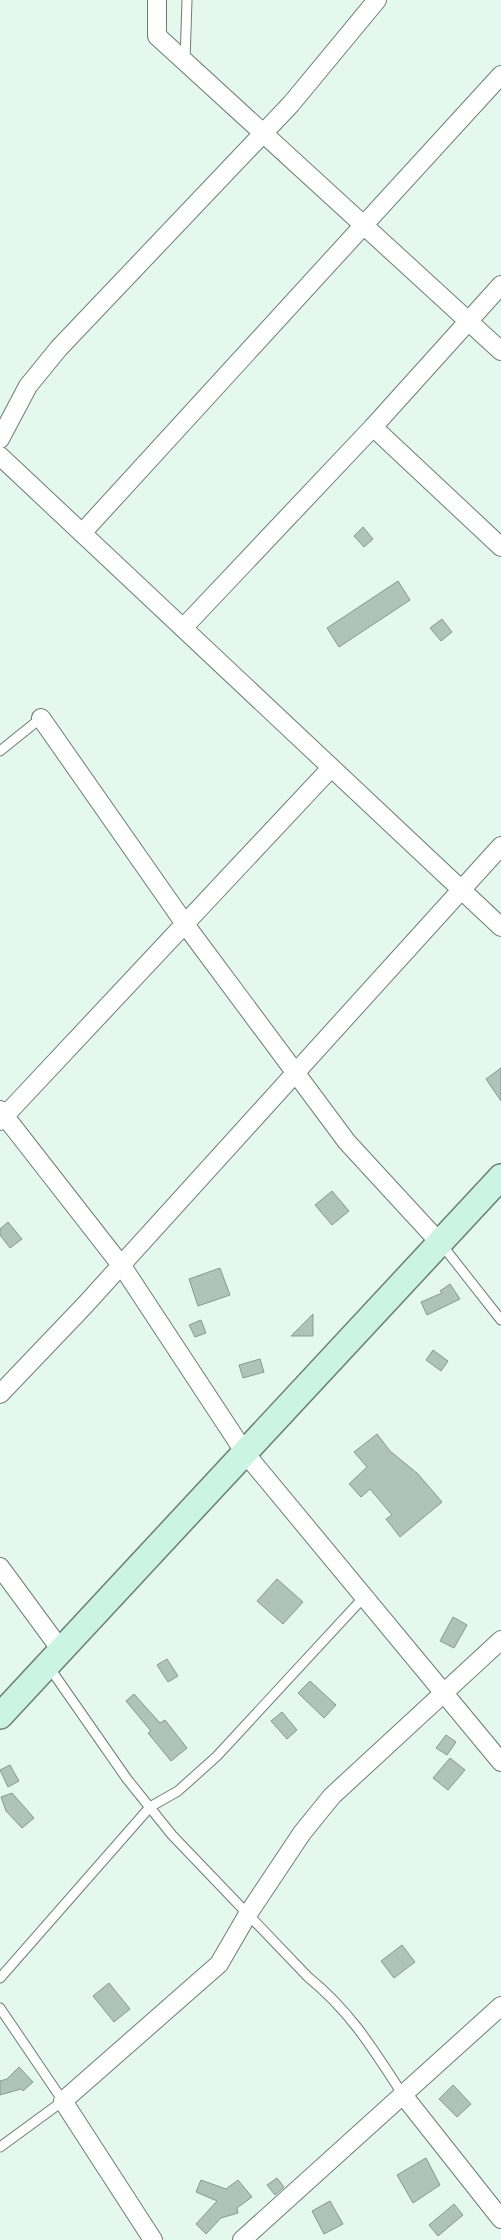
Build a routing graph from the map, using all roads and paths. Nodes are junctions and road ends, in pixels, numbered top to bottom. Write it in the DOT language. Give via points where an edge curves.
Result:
graph roads {
  1 [pos="157,0"];
  2 [pos="187,0"];
  3 [pos="376,0"];
  4 [pos="185,62"];
  5 [pos="501,74"];
  6 [pos="263,133"];
  7 [pos="363,225"];
  8 [pos="501,285"];
  9 [pos="468,321"];
  10 [pos="501,351"];
  11 [pos="374,427"];
  12 [pos="0,440"];
  13 [pos="0,456"];
  14 [pos="82,533"];
  15 [pos="501,547"];
  16 [pos="183,628"];
  17 [pos="42,718"];
  18 [pos="0,751"];
  19 [pos="331,768"];
  20 [pos="501,846"];
  21 [pos="462,891"];
  22 [pos="185,923"];
  23 [pos="501,928"];
  24 [pos="296,1074"];
  25 [pos="2,1116"];
  26 [pos="501,1177"];
  27 [pos="440,1243"];
  28 [pos="121,1266"];
  29 [pos="501,1320"];
  30 [pos="0,1394"];
  31 [pos="246,1453"];
  32 [pos="0,1567"];
  33 [pos="364,1596"];
  34 [pos="501,1640"];
  35 [pos="54,1657"];
  36 [pos="444,1692"];
  37 [pos="0,1716"];
  38 [pos="501,1762"];
  39 [pos="150,1807"];
  40 [pos="248,1914"];
  41 [pos="0,1978"];
  42 [pos="501,2006"];
  43 [pos="0,2008"];
  44 [pos="403,2095"];
  45 [pos="62,2101"];
  46 [pos="0,2147"];
  47 [pos="501,2220"];
  48 [pos="153,2240"];
  49 [pos="242,2240"];
  1 -- 4 [label="street" via="157,36"];
  2 -- 4 [label="lane"];
  3 -- 6 [label="street"];
  4 -- 6 [label="street"];
  5 -- 7 [label="street"];
  6 -- 7 [label="street"];
  6 -- 12 [label="street" via="59,348 28,386"];
  7 -- 9 [label="street"];
  7 -- 14 [label="street"];
  8 -- 9 [label="street"];
  9 -- 10 [label="street"];
  9 -- 11 [label="street"];
  11 -- 15 [label="street"];
  11 -- 16 [label="street"];
  13 -- 14 [label="street"];
  14 -- 16 [label="street"];
  16 -- 19 [label="street"];
  17 -- 18 [label="lane"];
  17 -- 22 [label="street"];
  19 -- 21 [label="street"];
  19 -- 22 [label="street"];
  20 -- 21 [label="street"];
  21 -- 23 [label="street"];
  21 -- 24 [label="street"];
  22 -- 24 [label="street"];
  22 -- 25 [label="street"];
  24 -- 27 [label="street" via="347,1142"];
  24 -- 28 [label="street"];
  25 -- 28 [label="street"];
  26 -- 27 [label="street"];
  27 -- 29 [label="lane"];
  27 -- 31 [label="street"];
  28 -- 30 [label="street"];
  28 -- 31 [label="street"];
  31 -- 33 [label="street"];
  31 -- 35 [label="street"];
  32 -- 35 [label="street"];
  33 -- 36 [label="street"];
  33 -- 39 [label="lane" via="217,1756 178,1791"];
  34 -- 36 [label="street"];
  35 -- 37 [label="street"];
  35 -- 39 [label="lane" via="127,1779"];
  36 -- 38 [label="street"];
  36 -- 40 [label="street" via="332,1796 302,1833"];
  39 -- 40 [label="lane" via="172,1835"];
  39 -- 41 [label="lane"];
  40 -- 44 [label="lane" via="352,2018"];
  40 -- 45 [label="street" via="219,1964"];
  42 -- 44 [label="street"];
  43 -- 45 [label="lane"];
  44 -- 47 [label="street"];
  44 -- 49 [label="street"];
  45 -- 46 [label="lane"];
  45 -- 48 [label="street"];
}
